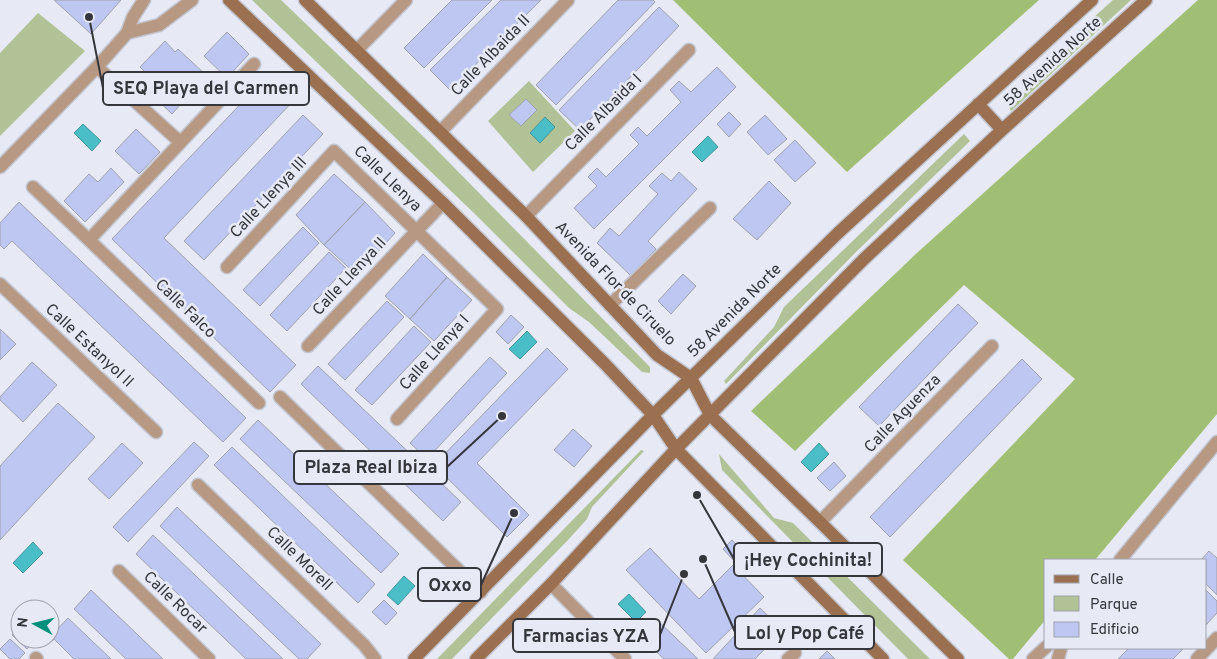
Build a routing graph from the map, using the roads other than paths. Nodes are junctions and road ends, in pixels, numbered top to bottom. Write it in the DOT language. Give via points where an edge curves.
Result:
graph roads {
  1 [pos="144,0"];
  2 [pos="192,0"];
  3 [pos="229,0"];
  4 [pos="305,0"];
  5 [pos="568,0"];
  6 [pos="1092,0"];
  7 [pos="1146,0"];
  8 [pos="404,1"];
  9 [pos="127,32"];
  10 [pos="357,50"];
  11 [pos="689,50"];
  12 [pos="254,64"];
  13 [pos="97,67"];
  14 [pos="978,104"];
  15 [pos="1002,130"];
  16 [pos="441,132"];
  17 [pos="180,142"];
  18 [pos="334,151"];
  19 [pos="0,167"];
  20 [pos="33,187"];
  21 [pos="443,203"];
  22 [pos="710,208"];
  23 [pos="526,216"];
  24 [pos="416,231"];
  25 [pos="89,240"];
  26 [pos="227,267"];
  27 [pos="0,284"];
  28 [pos="610,305"];
  29 [pos="497,309"];
  30 [pos="308,346"];
  31 [pos="992,346"];
  32 [pos="691,378"];
  33 [pos="280,397"];
  34 [pos="259,403"];
  35 [pos="653,415"];
  36 [pos="710,415"];
  37 [pos="397,419"];
  38 [pos="156,432"];
  39 [pos="1217,442"];
  40 [pos="676,449"];
  41 [pos="198,485"];
  42 [pos="820,522"];
  43 [pos="1121,559"];
  44 [pos="119,571"];
  45 [pos="551,584"];
  46 [pos="480,592"];
  47 [pos="1217,638"];
  48 [pos="1207,648"];
  49 [pos="1044,649"];
  50 [pos="1207,649"];
  51 [pos="209,659"];
  52 [pos="375,659"];
  53 [pos="414,659"];
  54 [pos="476,659"];
  55 [pos="625,659"];
  56 [pos="883,659"];
  57 [pos="958,659"];
  58 [pos="1033,659"];
  59 [pos="1197,659"];
  1 -- 9 [label="street"];
  2 -- 9 [label="street" via="159,26"];
  3 -- 21 [label="main road"];
  4 -- 10 [label="main road, Avenida Flor de Ciruelo"];
  5 -- 16 [label="street, Calle Albaida II"];
  6 -- 14 [label="main road, 58 Avenida Norte"];
  7 -- 15 [label="main road, 58 Avenida Norte"];
  8 -- 10 [label="street"];
  9 -- 13 [label="street"];
  10 -- 16 [label="main road, Avenida Flor de Ciruelo"];
  11 -- 23 [label="street, Calle Albaida I"];
  12 -- 17 [label="street"];
  13 -- 17 [label="street"];
  13 -- 19 [label="street"];
  14 -- 15 [label="main road"];
  14 -- 32 [label="main road, 58 Avenida Norte" via="838,233"];
  15 -- 36 [label="main road, 58 Avenida Norte" via="864,259"];
  16 -- 23 [label="main road, Avenida Flor de Ciruelo"];
  17 -- 25 [label="street"];
  18 -- 24 [label="street, Calle Llenya"];
  18 -- 26 [label="street, Calle Llenya III"];
  20 -- 25 [label="street, Calle Falco"];
  21 -- 24 [label="street, Calle Llenya"];
  21 -- 35 [label="main road"];
  22 -- 28 [label="street"];
  23 -- 28 [label="main road, Avenida Flor de Ciruelo"];
  24 -- 29 [label="street, Calle Llenya"];
  24 -- 30 [label="street, Calle Llenya II"];
  25 -- 34 [label="street, Calle Falco"];
  27 -- 38 [label="street, Calle Estanyol II"];
  28 -- 32 [label="main road, Avenida Flor de Ciruelo" via="657,355"];
  29 -- 37 [label="street, Calle Llenya I"];
  31 -- 42 [label="street, Calle Aguenza"];
  32 -- 35 [label="main road, 58 Avenida Norte"];
  32 -- 36 [label="main road, Avenida Flor de Ciruelo"];
  33 -- 46 [label="street"];
  35 -- 40 [label="main road"];
  35 -- 46 [label="main road, 58 Avenida Norte"];
  36 -- 40 [label="main road, 58 Avenida Norte"];
  36 -- 42 [label="main road, Avenida Flor de Ciruelo"];
  39 -- 43 [label="street"];
  40 -- 45 [label="main road, 58 Avenida Norte"];
  40 -- 56 [label="main road"];
  41 -- 52 [label="street, Calle Morell"];
  42 -- 57 [label="main road, Avenida Flor de Ciruelo"];
  44 -- 51 [label="street, Calle Rocar"];
  45 -- 54 [label="main road, 58 Avenida Norte"];
  45 -- 55 [label="street"];
  46 -- 53 [label="main road, 58 Avenida Norte"];
  47 -- 48 [label="street"];
  49 -- 58 [label="street"];
  50 -- 59 [label="street"];
}
